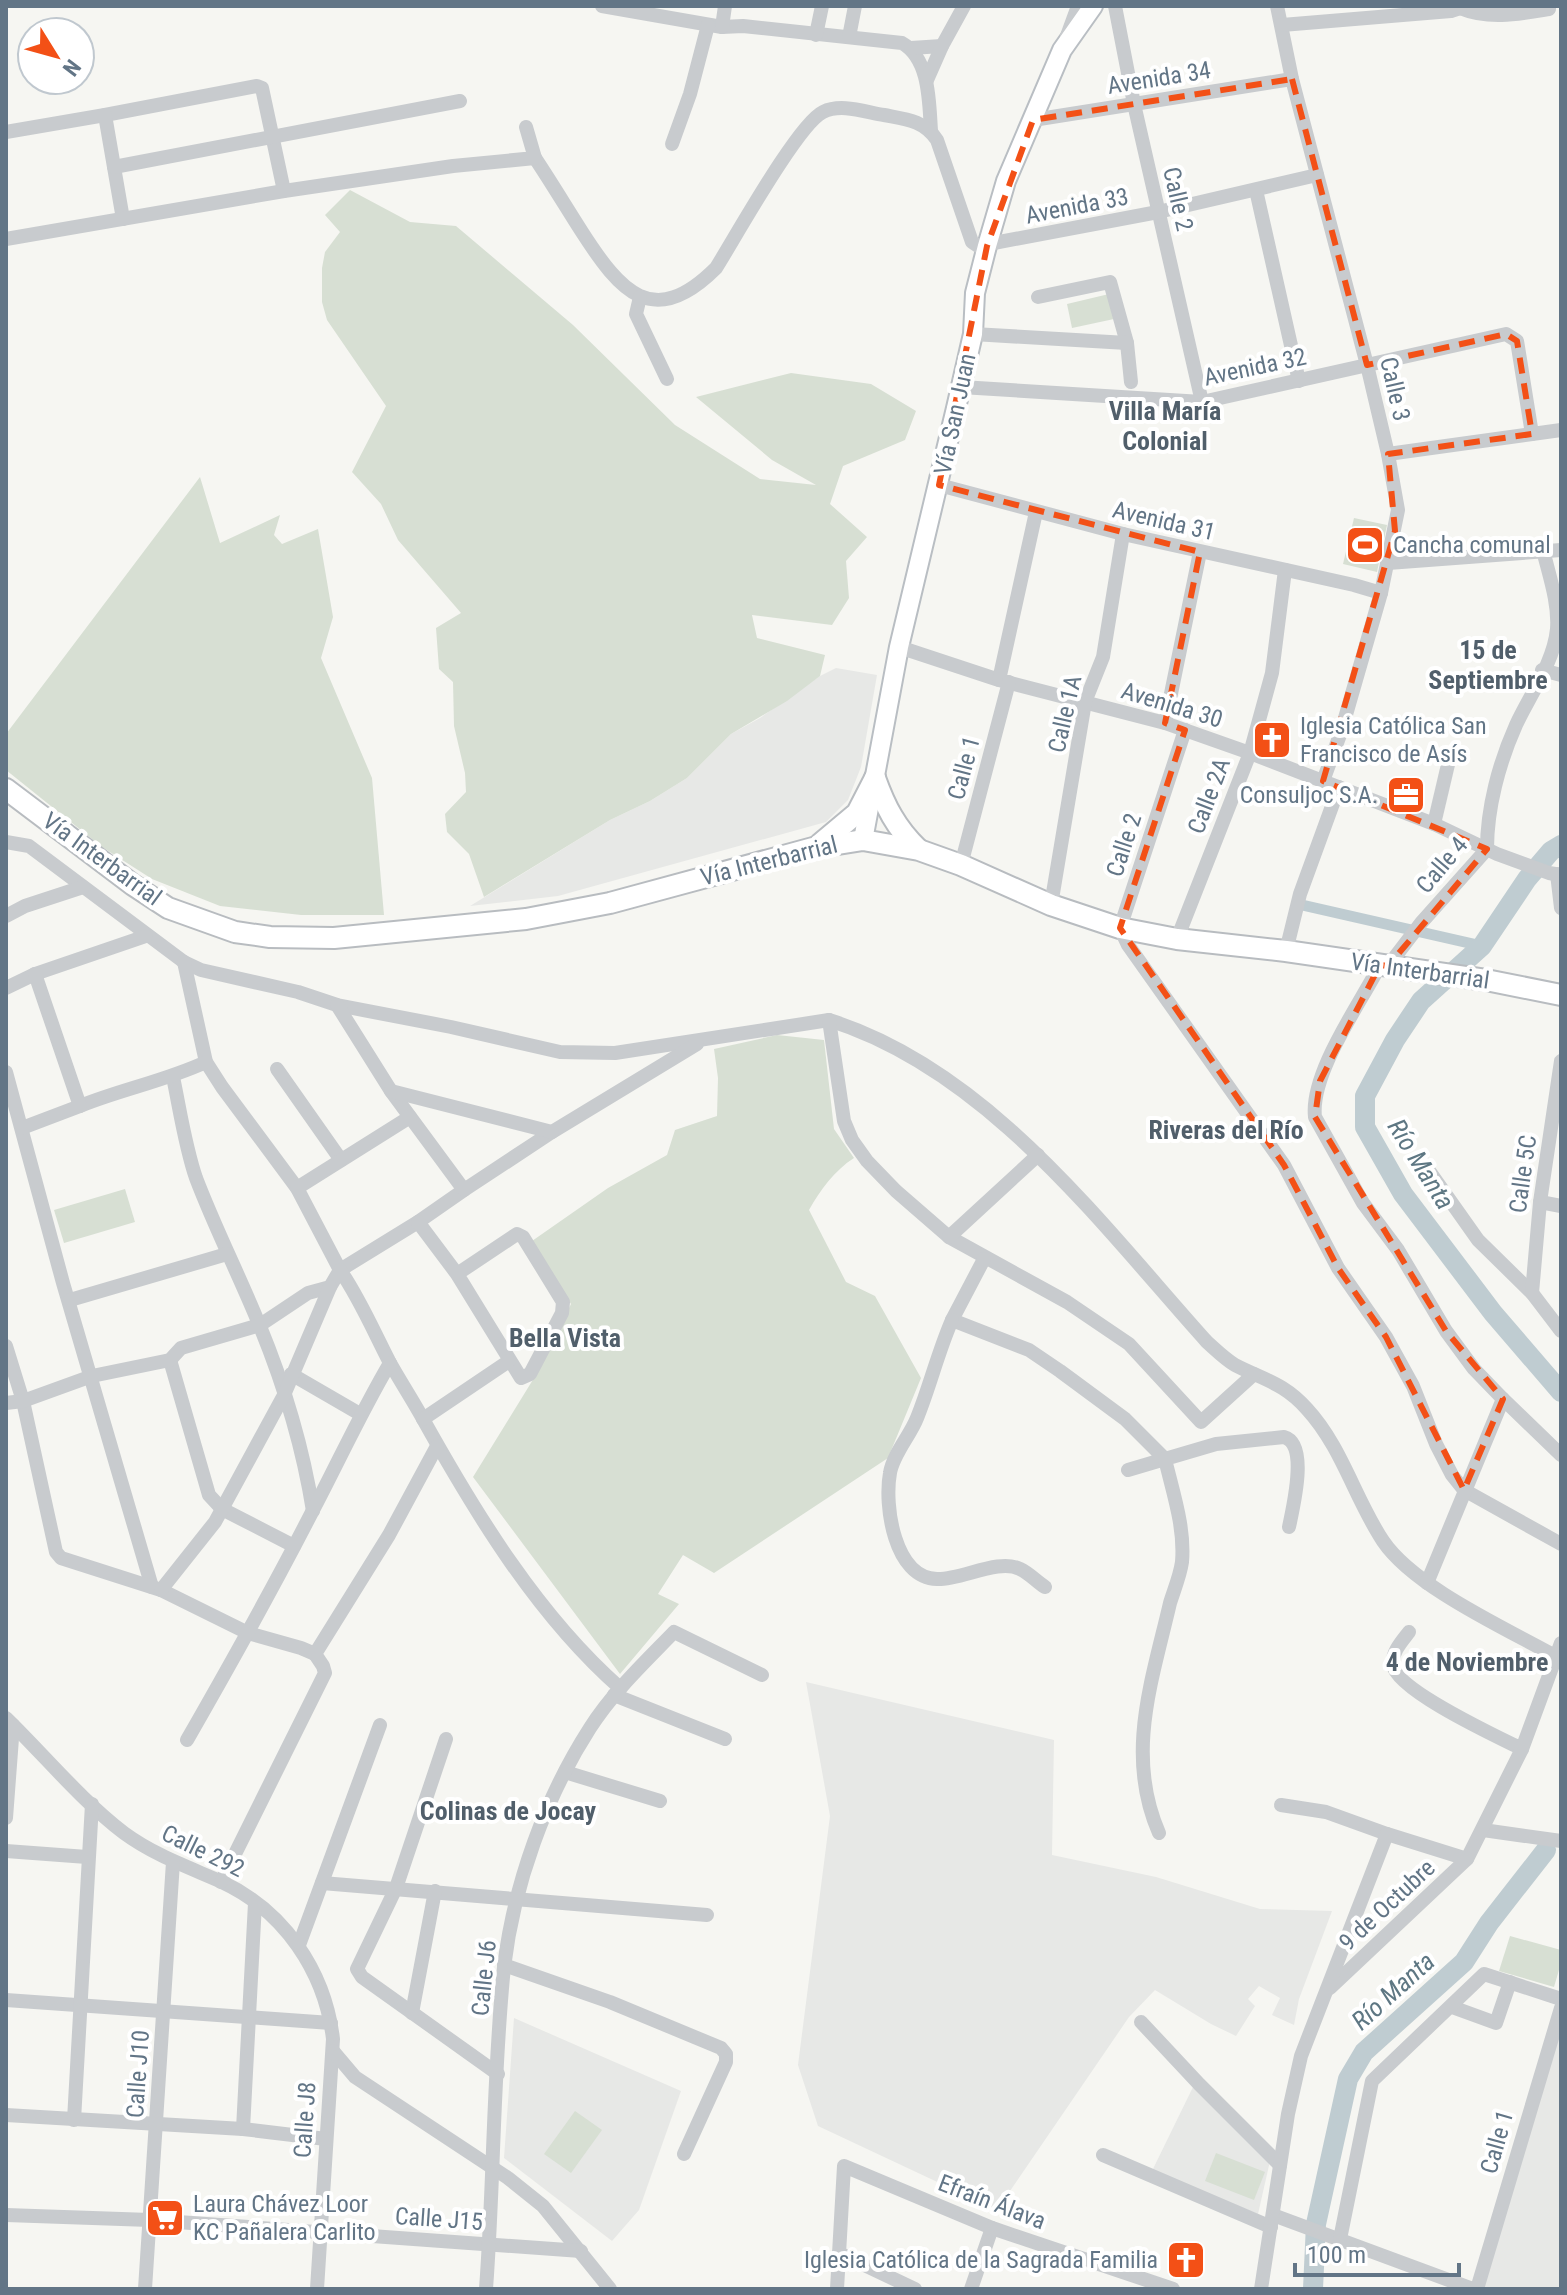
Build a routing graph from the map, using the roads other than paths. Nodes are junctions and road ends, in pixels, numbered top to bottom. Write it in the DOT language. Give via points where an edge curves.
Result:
graph roads {
  1 [pos="602,6"];
  2 [pos="725,6"];
  3 [pos="822,6"];
  4 [pos="855,6"];
  5 [pos="964,6"];
  6 [pos="1078,6"];
  7 [pos="1093,6"];
  8 [pos="1115,6"];
  9 [pos="1277,6"];
  10 [pos="1548,6"];
  11 [pos="1460,7"];
  12 [pos="642,10"];
  13 [pos="1282,25"];
  14 [pos="715,26"];
  15 [pos="816,35"];
  16 [pos="849,37"];
  17 [pos="942,46"];
  18 [pos="911,48"];
  19 [pos="1062,50"];
  20 [pos="1292,79"];
  21 [pos="927,80"];
  22 [pos="460,101"];
  23 [pos="1134,104"];
  24 [pos="105,115"];
  25 [pos="1033,120"];
  26 [pos="526,127"];
  27 [pos="931,131"];
  28 [pos="6,132"];
  29 [pos="274,136"];
  30 [pos="672,144"];
  31 [pos="535,158"];
  32 [pos="114,167"];
  33 [pos="1317,175"];
  34 [pos="1256,190"];
  35 [pos="284,191"];
  36 [pos="1158,212"];
  37 [pos="123,219"];
  38 [pos="6,239"];
  39 [pos="987,246"];
  40 [pos="640,297"];
  41 [pos="1038,297"];
  42 [pos="973,334"];
  43 [pos="1127,343"];
  44 [pos="1367,365"];
  45 [pos="667,379"];
  46 [pos="1299,381"];
  47 [pos="1131,382"];
  48 [pos="961,387"];
  49 [pos="1202,402"];
  50 [pos="1561,430"];
  51 [pos="1532,434"];
  52 [pos="1388,454"];
  53 [pos="939,485"];
  54 [pos="1036,512"];
  55 [pos="1123,534"];
  56 [pos="1543,550"];
  57 [pos="1561,550"];
  58 [pos="1200,552"];
  59 [pos="1388,563"];
  60 [pos="1285,570"];
  61 [pos="1381,593"];
  62 [pos="1559,630"];
  63 [pos="899,647"];
  64 [pos="1542,670"];
  65 [pos="1561,675"];
  66 [pos="1004,681"];
  67 [pos="1085,702"];
  68 [pos="1165,723"];
  69 [pos="1185,730"];
  70 [pos="1250,753"];
  71 [pos="1450,756"];
  72 [pos="875,778"];
  73 [pos="1323,781"];
  74 [pos="1339,787"];
  75 [pos="6,789"];
  76 [pos="1434,824"];
  77 [pos="863,840"];
  78 [pos="6,842"];
  79 [pos="813,848"];
  80 [pos="919,850"];
  81 [pos="1492,852"];
  82 [pos="961,865"];
  83 [pos="1556,874"];
  84 [pos="83,887"];
  85 [pos="1051,905"];
  86 [pos="1561,908"];
  87 [pos="6,916"];
  88 [pos="1120,928"];
  89 [pos="146,936"];
  90 [pos="1177,939"];
  91 [pos="1286,951"];
  92 [pos="184,962"];
  93 [pos="1388,967"];
  94 [pos="35,974"];
  95 [pos="6,988"];
  96 [pos="1561,995"];
  97 [pos="337,1005"];
  98 [pos="829,1020"];
  99 [pos="702,1041"];
  100 [pos="1561,1061"];
  101 [pos="206,1062"];
  102 [pos="277,1069"];
  103 [pos="6,1072"];
  104 [pos="173,1077"];
  105 [pos="391,1091"];
  106 [pos="80,1106"];
  107 [pos="1558,1107"];
  108 [pos="410,1117"];
  109 [pos="22,1128"];
  110 [pos="552,1132"];
  111 [pos="1038,1155"];
  112 [pos="1420,1158"];
  113 [pos="341,1160"];
  114 [pos="297,1188"];
  115 [pos="464,1190"];
  116 [pos="1540,1202"];
  117 [pos="1561,1206"];
  118 [pos="418,1222"];
  119 [pos="949,1237"];
  120 [pos="227,1254"];
  121 [pos="984,1259"];
  122 [pos="340,1270"];
  123 [pos="457,1274"];
  124 [pos="330,1287"];
  125 [pos="1532,1293"];
  126 [pos="70,1300"];
  127 [pos="952,1320"];
  128 [pos="260,1325"];
  129 [pos="1561,1331"];
  130 [pos="6,1346"];
  131 [pos="170,1360"];
  132 [pos="509,1361"];
  133 [pos="390,1363"];
  134 [pos="291,1374"];
  135 [pos="1254,1374"];
  136 [pos="92,1376"];
  137 [pos="284,1395"];
  138 [pos="1503,1399"];
  139 [pos="23,1401"];
  140 [pos="6,1403"];
  141 [pos="360,1414"];
  142 [pos="423,1419"];
  143 [pos="1201,1422"];
  144 [pos="1216,1444"];
  145 [pos="437,1446"];
  146 [pos="1561,1455"];
  147 [pos="1165,1459"];
  148 [pos="1128,1470"];
  149 [pos="1464,1490"];
  150 [pos="222,1509"];
  151 [pos="313,1511"];
  152 [pos="1289,1527"];
  153 [pos="1561,1544"];
  154 [pos="294,1546"];
  155 [pos="1427,1583"];
  156 [pos="1045,1587"];
  157 [pos="156,1589"];
  158 [pos="1409,1632"];
  159 [pos="248,1633"];
  160 [pos="1558,1650"];
  161 [pos="315,1654"];
  162 [pos="762,1675"];
  163 [pos="617,1692"];
  164 [pos="9,1722"];
  165 [pos="380,1725"];
  166 [pos="446,1739"];
  167 [pos="725,1739"];
  168 [pos="187,1740"];
  169 [pos="1522,1749"];
  170 [pos="565,1772"];
  171 [pos="660,1801"];
  172 [pos="92,1804"];
  173 [pos="1281,1805"];
  174 [pos="6,1818"];
  175 [pos="1483,1830"];
  176 [pos="1159,1833"];
  177 [pos="1387,1834"];
  178 [pos="1561,1841"];
  179 [pos="6,1851"];
  180 [pos="87,1857"];
  181 [pos="1467,1859"];
  182 [pos="173,1862"];
  183 [pos="221,1882"];
  184 [pos="322,1883"];
  185 [pos="396,1888"];
  186 [pos="435,1891"];
  187 [pos="517,1900"];
  188 [pos="255,1903"];
  189 [pos="707,1915"];
  190 [pos="299,1945"];
  191 [pos="504,1965"];
  192 [pos="1510,1982"];
  193 [pos="1327,1991"];
  194 [pos="1561,1999"];
  195 [pos="6,2000"];
  196 [pos="79,2006"];
  197 [pos="1452,2007"];
  198 [pos="1561,2008"];
  199 [pos="164,2010"];
  200 [pos="412,2013"];
  201 [pos="249,2016"];
  202 [pos="1141,2022"];
  203 [pos="331,2023"];
  204 [pos="333,2051"];
  205 [pos="498,2074"];
  206 [pos="6,2115"];
  207 [pos="74,2120"];
  208 [pos="157,2124"];
  209 [pos="243,2129"];
  210 [pos="326,2139"];
  211 [pos="684,2154"];
  212 [pos="1103,2155"];
  213 [pos="1280,2165"];
  214 [pos="494,2169"];
  215 [pos="6,2215"];
  216 [pos="150,2220"];
  217 [pos="1272,2221"];
  218 [pos="992,2228"];
  219 [pos="320,2233"];
  220 [pos="1335,2237"];
  221 [pos="489,2245"];
  222 [pos="581,2251"];
  223 [pos="839,2253"];
  224 [pos="1134,2284"];
  225 [pos="145,2289"];
  226 [pos="317,2289"];
  227 [pos="486,2289"];
  228 [pos="610,2289"];
  229 [pos="837,2289"];
  230 [pos="915,2289"];
  231 [pos="971,2289"];
  232 [pos="1173,2289"];
  233 [pos="1261,2289"];
  234 [pos="1475,2289"];
  1 -- 12 [label="street"];
  2 -- 14 [label="street"];
  3 -- 15 [label="street"];
  4 -- 16 [label="street"];
  5 -- 17 [label="street"];
  6 -- 19 [label="street"];
  7 -- 19 [label="street, Vía San Juan"];
  8 -- 23 [label="street, Calle 2"];
  9 -- 13 [label="street, Calle 3"];
  10 -- 11 [label="street" via="1488,15"];
  11 -- 13 [label="street"];
  12 -- 14 [label="street"];
  13 -- 20 [label="street, Calle 3"];
  14 -- 15 [label="street"];
  14 -- 30 [label="street"];
  15 -- 16 [label="street"];
  16 -- 18 [label="street" via="895,41"];
  17 -- 18 [label="street"];
  17 -- 21 [label="street"];
  18 -- 21 [label="street"];
  19 -- 25 [label="street, Vía San Juan"];
  20 -- 23 [label="street, Avenida 34"];
  20 -- 33 [label="street, Calle 3"];
  21 -- 27 [label="street"];
  22 -- 29 [label="street"];
  23 -- 25 [label="street, Avenida 34"];
  23 -- 36 [label="street, Calle 2"];
  24 -- 28 [label="street"];
  24 -- 29 [label="street" via="257,86 265,92"];
  24 -- 32 [label="street"];
  25 -- 39 [label="street, Vía San Juan" via="1006,181"];
  26 -- 31 [label="street"];
  27 -- 39 [label="street" via="972,242"];
  27 -- 40 [label="street" via="915,121 848,109 825,111 799,136 700,285 677,297"];
  29 -- 32 [label="street"];
  29 -- 35 [label="street"];
  31 -- 35 [label="street"];
  31 -- 40 [label="street" via="603,265"];
  32 -- 37 [label="street"];
  33 -- 34 [label="street, Avenida 33"];
  33 -- 44 [label="street, Calle 3"];
  34 -- 36 [label="street, Avenida 33"];
  34 -- 46 [label="street"];
  35 -- 37 [label="street"];
  36 -- 39 [label="street, Avenida 33"];
  36 -- 49 [label="street, Calle 2"];
  37 -- 38 [label="street"];
  39 -- 42 [label="street, Vía San Juan" via="975,293"];
  40 -- 45 [label="street" via="636,314"];
  41 -- 43 [label="street" via="1110,282"];
  42 -- 43 [label="street"];
  42 -- 48 [label="street, Vía San Juan"];
  43 -- 47 [label="street"];
  44 -- 46 [label="street, Avenida 32"];
  44 -- 51 [label="street, Avenida 32" via="1506,334 1517,341"];
  44 -- 52 [label="street, Calle 3"];
  46 -- 49 [label="street, Avenida 32"];
  48 -- 49 [label="street, Avenida 32"];
  48 -- 53 [label="street, Vía San Juan"];
  50 -- 51 [label="street"];
  51 -- 52 [label="street"];
  52 -- 59 [label="street, Calle 3" via="1398,510"];
  53 -- 54 [label="street, Avenida 31"];
  53 -- 63 [label="street, Vía San Juan"];
  54 -- 55 [label="street, Avenida 31"];
  54 -- 66 [label="street, Calle 1"];
  55 -- 58 [label="street, Avenida 31"];
  55 -- 67 [label="street, Calle 1A" via="1103,657"];
  56 -- 57 [label="street"];
  56 -- 59 [label="street"];
  56 -- 62 [label="street, Calle 4"];
  58 -- 60 [label="street, Avenida 31"];
  58 -- 68 [label="street"];
  59 -- 61 [label="street, Calle 3"];
  60 -- 61 [label="street, Avenida 31"];
  60 -- 70 [label="street, Calle 2A" via="1272,673"];
  61 -- 73 [label="street, Calle 3"];
  62 -- 64 [label="street, Calle 4"];
  63 -- 66 [label="street, Avenida 30"];
  63 -- 72 [label="street, Vía San Juan"];
  64 -- 65 [label="street"];
  64 -- 81 [label="street, Calle 4" via="1501,766 1487,819"];
  66 -- 67 [label="street, Avenida 30"];
  66 -- 82 [label="street, Calle 1"];
  67 -- 68 [label="street, Avenida 30"];
  67 -- 85 [label="street, Calle 1A"];
  68 -- 69 [label="street, Avenida 30"];
  69 -- 70 [label="street, Avenida 30"];
  69 -- 88 [label="street, Calle 2"];
  70 -- 73 [label="street, Avenida 30"];
  70 -- 90 [label="street, Calle 2A"];
  71 -- 76 [label="street"];
  72 -- 77 [label="street, Vía San Juan"];
  72 -- 79 [label="main road" via="857,813"];
  72 -- 80 [label="main road" via="894,822"];
  73 -- 74 [label="street, Avenida 30"];
  74 -- 76 [label="street, Avenida 30"];
  74 -- 91 [label="street" via="1300,894"];
  75 -- 79 [label="main road, Vía Interbarrial" via="168,908 235,932 270,937 393,934 567,913"];
  76 -- 81 [label="street, Avenida 30"];
  77 -- 79 [label="main road, Vía Interbarrial"];
  77 -- 80 [label="main road, Vía Interbarrial"];
  78 -- 84 [label="street" via="29,846"];
  80 -- 82 [label="main road, Vía Interbarrial"];
  81 -- 83 [label="street, Avenida 30"];
  81 -- 93 [label="street, Calle 4" via="1418,927"];
  82 -- 85 [label="main road, Vía Interbarrial"];
  83 -- 86 [label="street"];
  84 -- 87 [label="street"];
  84 -- 89 [label="street"];
  85 -- 88 [label="main road, Vía Interbarrial"];
  88 -- 90 [label="main road, Vía Interbarrial"];
  88 -- 149 [label="street" via="1284,1165 1338,1268 1386,1337 1436,1444"];
  89 -- 92 [label="street"];
  89 -- 94 [label="street"];
  90 -- 91 [label="main road, Vía Interbarrial"];
  91 -- 93 [label="main road, Vía Interbarrial"];
  92 -- 97 [label="street"];
  92 -- 101 [label="street"];
  93 -- 96 [label="main road, Vía Interbarrial"];
  93 -- 138 [label="street, Calle 4" via="1336,1045 1320,1081 1315,1117 1446,1331"];
  94 -- 95 [label="street"];
  94 -- 106 [label="street"];
  97 -- 99 [label="street" via="560,1052 615,1053"];
  97 -- 105 [label="street"];
  98 -- 99 [label="street"];
  98 -- 111 [label="street" via="860,1030 921,1063"];
  98 -- 119 [label="street" via="839,1101 852,1140 896,1191"];
  99 -- 110 [label="street"];
  100 -- 107 [label="street, Calle 5C"];
  101 -- 104 [label="street"];
  101 -- 114 [label="street"];
  102 -- 113 [label="street"];
  103 -- 109 [label="street"];
  104 -- 106 [label="street"];
  104 -- 120 [label="street" via="195,1175"];
  105 -- 108 [label="street"];
  105 -- 110 [label="street"];
  106 -- 109 [label="street"];
  107 -- 116 [label="street, Calle 5C"];
  108 -- 113 [label="street"];
  108 -- 115 [label="street"];
  109 -- 126 [label="street"];
  110 -- 115 [label="street"];
  111 -- 119 [label="street"];
  111 -- 135 [label="street" via="1207,1342"];
  112 -- 125 [label="street" via="1478,1240"];
  113 -- 114 [label="street"];
  114 -- 122 [label="street"];
  115 -- 118 [label="street"];
  116 -- 117 [label="street"];
  116 -- 125 [label="street, Calle 5C"];
  118 -- 122 [label="street"];
  118 -- 123 [label="street"];
  119 -- 121 [label="street"];
  120 -- 126 [label="street"];
  120 -- 128 [label="street"];
  121 -- 127 [label="street"];
  121 -- 143 [label="street" via="1067,1302 1129,1344"];
  122 -- 124 [label="street"];
  122 -- 133 [label="street"];
  123 -- 132 [label="street"];
  123 -- 132 [label="street" via="519,1234 561,1298 562,1313 530,1374 521,1378"];
  124 -- 128 [label="street" via="308,1293"];
  124 -- 134 [label="street"];
  125 -- 129 [label="street"];
  126 -- 136 [label="street"];
  127 -- 147 [label="street" via="1029,1350 1125,1419"];
  127 -- 156 [label="street" via="917,1419 890,1470 891,1531 915,1571 934,1579 1005,1565 1020,1568"];
  128 -- 131 [label="street" via="181,1348"];
  128 -- 137 [label="street"];
  130 -- 139 [label="street"];
  131 -- 136 [label="street"];
  131 -- 150 [label="street" via="209,1495"];
  132 -- 142 [label="street"];
  133 -- 141 [label="street"];
  133 -- 142 [label="street"];
  134 -- 137 [label="street"];
  134 -- 141 [label="street"];
  135 -- 143 [label="street"];
  135 -- 155 [label="street" via="1284,1386 1309,1410 1338,1453 1383,1541"];
  136 -- 139 [label="street"];
  136 -- 157 [label="street"];
  137 -- 150 [label="street"];
  137 -- 151 [label="street"];
  138 -- 146 [label="street, Calle 4"];
  138 -- 149 [label="street"];
  139 -- 140 [label="street"];
  139 -- 157 [label="street" via="56,1552"];
  141 -- 151 [label="street"];
  142 -- 145 [label="street"];
  143 -- 144 [label="street"];
  144 -- 147 [label="street"];
  144 -- 152 [label="street" via="1291,1439 1298,1479"];
  145 -- 161 [label="street"];
  145 -- 163 [label="street" via="518,1572"];
  147 -- 148 [label="street"];
  147 -- 176 [label="street" via="1182,1531 1182,1564 1142,1730 1146,1795"];
  149 -- 153 [label="street"];
  149 -- 155 [label="street"];
  150 -- 154 [label="street"];
  150 -- 157 [label="street"];
  151 -- 154 [label="street"];
  154 -- 159 [label="street"];
  155 -- 160 [label="street"];
  157 -- 159 [label="street"];
  158 -- 169 [label="street" via="1394,1654 1397,1675 1449,1713"];
  159 -- 161 [label="street"];
  159 -- 168 [label="street"];
  160 -- 169 [label="street"];
  161 -- 183 [label="street" via="325,1673"];
  162 -- 163 [label="street, Calle J6" via="674,1632"];
  163 -- 167 [label="street"];
  163 -- 170 [label="street, Calle J6"];
  164 -- 172 [label="street, Calle 292"];
  164 -- 174 [label="street"];
  165 -- 184 [label="street"];
  166 -- 185 [label="street"];
  169 -- 175 [label="street"];
  170 -- 171 [label="street"];
  170 -- 187 [label="street, Calle J6" via="541,1824"];
  172 -- 180 [label="street"];
  172 -- 182 [label="street, Calle 292" via="129,1837"];
  173 -- 177 [label="street" via="1326,1812"];
  175 -- 178 [label="street"];
  175 -- 181 [label="street"];
  177 -- 181 [label="street, 9 de Octubre"];
  177 -- 193 [label="street, 9 de Octubre"];
  179 -- 180 [label="street"];
  180 -- 196 [label="street"];
  181 -- 193 [label="street, 9 de Octubre"];
  182 -- 183 [label="street, Calle 292"];
  182 -- 199 [label="street, Calle J10"];
  183 -- 188 [label="street, Calle 292"];
  184 -- 185 [label="street"];
  184 -- 190 [label="street"];
  185 -- 186 [label="street"];
  185 -- 200 [label="street" via="357,1969"];
  186 -- 187 [label="street"];
  186 -- 200 [label="street"];
  187 -- 189 [label="street"];
  187 -- 191 [label="street, Calle J6"];
  188 -- 190 [label="street, Calle 292"];
  188 -- 201 [label="street"];
  190 -- 203 [label="street, Calle 292" via="314,1971"];
  191 -- 205 [label="street, Calle J6"];
  191 -- 211 [label="street" via="721,2048 726,2062"];
  192 -- 194 [label="street"];
  192 -- 197 [label="street" via="1484,1974"];
  192 -- 197 [label="street" via="1496,2023"];
  193 -- 213 [label="street, 9 de Octubre" via="1301,2056"];
  195 -- 196 [label="street"];
  196 -- 199 [label="street"];
  196 -- 207 [label="street"];
  197 -- 220 [label="street" via="1372,2081"];
  198 -- 234 [label="street, Calle 1"];
  199 -- 201 [label="street"];
  199 -- 208 [label="street, Calle J10"];
  200 -- 205 [label="street"];
  201 -- 203 [label="street"];
  201 -- 209 [label="street"];
  202 -- 213 [label="street"];
  203 -- 204 [label="street, Calle 292"];
  204 -- 210 [label="street, Calle J8"];
  204 -- 214 [label="street" via="355,2077"];
  205 -- 214 [label="street, Calle J6"];
  206 -- 207 [label="street"];
  207 -- 208 [label="street"];
  208 -- 209 [label="street"];
  208 -- 216 [label="street, Calle J10"];
  209 -- 210 [label="street"];
  210 -- 219 [label="street, Calle J8"];
  212 -- 217 [label="street"];
  213 -- 217 [label="street, 9 de Octubre"];
  214 -- 221 [label="street, Calle J6"];
  214 -- 222 [label="street" via="543,2206"];
  215 -- 216 [label="street, Calle J15"];
  216 -- 219 [label="street, Calle J15"];
  216 -- 225 [label="street, Calle J10"];
  217 -- 220 [label="street" via="1295,2222"];
  217 -- 233 [label="street, 9 de Octubre"];
  218 -- 223 [label="street, Efraín Álava" via="844,2166"];
  218 -- 224 [label="street, Efraín Álava"];
  218 -- 231 [label="street"];
  219 -- 221 [label="street, Calle J15"];
  219 -- 226 [label="street, Calle J8"];
  220 -- 234 [label="street"];
  221 -- 222 [label="street, Calle J15"];
  221 -- 227 [label="street, Calle J6"];
  222 -- 228 [label="street"];
  223 -- 229 [label="street"];
  223 -- 230 [label="street"];
  224 -- 232 [label="street, Efraín Álava"];
}
